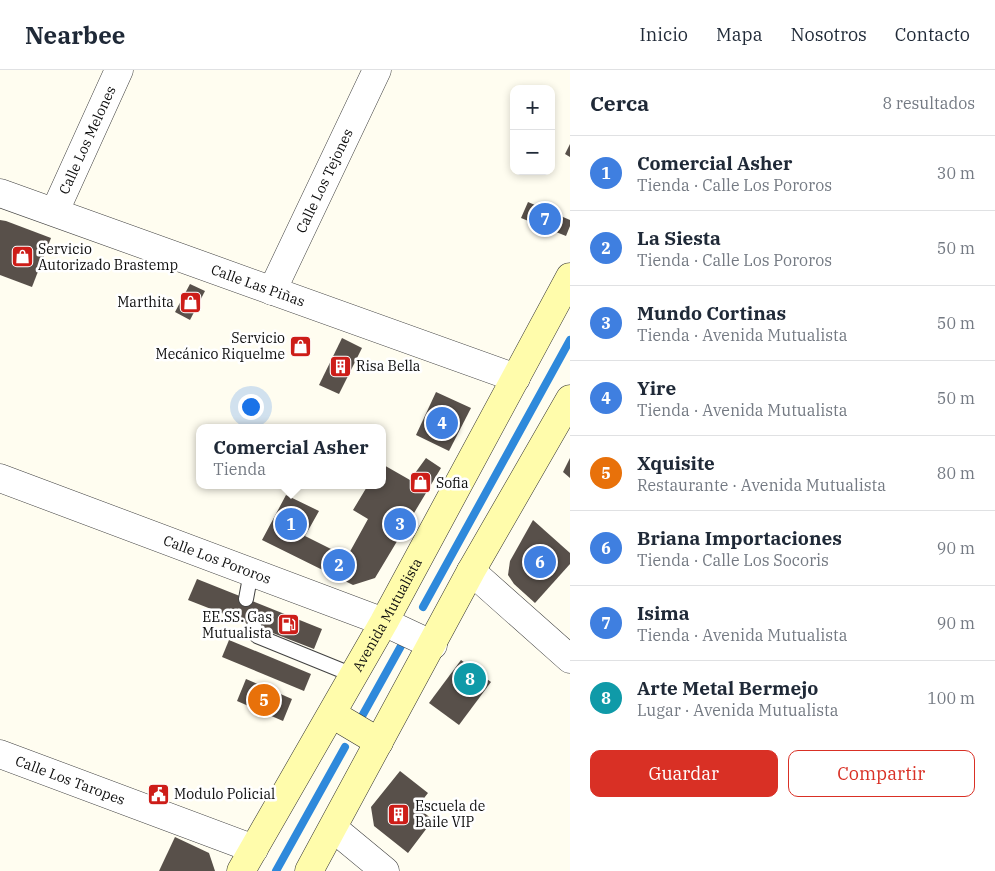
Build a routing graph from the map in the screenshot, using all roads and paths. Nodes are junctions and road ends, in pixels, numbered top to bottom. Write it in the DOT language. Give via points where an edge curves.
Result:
graph roads {
  1 [pos="120,70"];
  2 [pos="377,70"];
  3 [pos="0,193"];
  4 [pos="55,211"];
  5 [pos="570,277"];
  6 [pos="272,291"];
  7 [pos="516,378"];
  8 [pos="570,399"];
  9 [pos="0,478"];
  10 [pos="251,572"];
  11 [pos="471,572"];
  12 [pos="246,599"];
  13 [pos="387,623"];
  14 [pos="254,626"];
  15 [pos="429,643"];
  16 [pos="570,659"];
  17 [pos="353,675"];
  18 [pos="335,716"];
  19 [pos="377,741"];
  20 [pos="0,754"];
  21 [pos="332,828"];
  22 [pos="247,860"];
  23 [pos="309,871"];
  24 [pos="386,871"];
  1 -- 4 [label="street, Calle Los Melones"];
  2 -- 6 [label="street, Calle Los Tejones"];
  3 -- 4 [label="street, Calle Las Piñas"];
  4 -- 6 [label="street, Calle Las Piñas"];
  5 -- 7 [label="main road, Avenida Mutualista"];
  6 -- 7 [label="street, Calle Las Piñas"];
  7 -- 13 [label="main road, Avenida Mutualista"];
  8 -- 11 [label="main road"];
  9 -- 10 [label="street, Calle Los Pororos"];
  10 -- 12 [label="lane"];
  10 -- 13 [label="street, Calle Los Pororos"];
  11 -- 15 [label="main road"];
  11 -- 16 [label="street"];
  13 -- 15 [label="street, Calle Los Pororos"];
  13 -- 17 [label="main road, Avenida Mutualista"];
  14 -- 17 [label="lane" via="257,636"];
  15 -- 19 [label="main road"];
  17 -- 18 [label="main road, Avenida Mutualista"];
  18 -- 19 [label="main road"];
  18 -- 22 [label="main road, Avenida Mutualista"];
  19 -- 21 [label="main road"];
  20 -- 22 [label="street, Calle Los Taropes"];
  21 -- 23 [label="main road"];
  21 -- 24 [label="street"];
}
